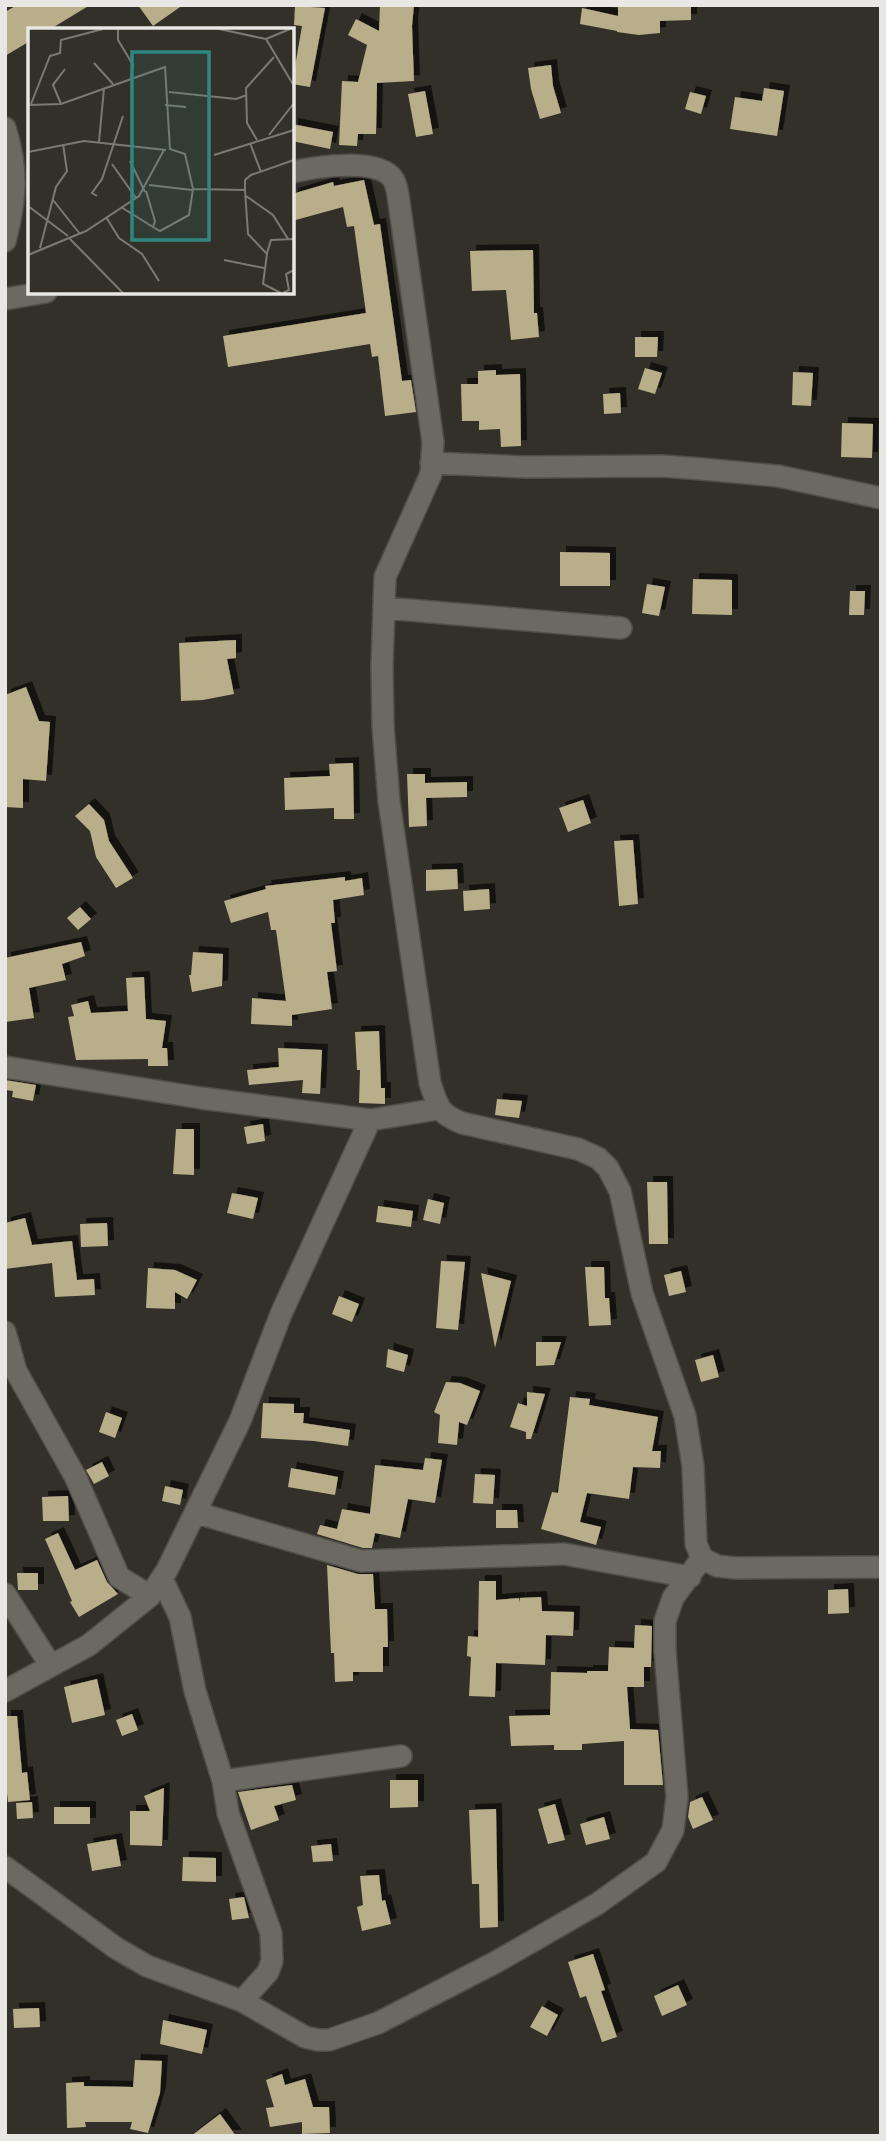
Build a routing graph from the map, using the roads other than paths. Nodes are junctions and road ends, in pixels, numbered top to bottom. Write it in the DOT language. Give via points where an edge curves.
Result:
graph roads {
  1 [pos="5,128"];
  2 [pos="294,172"];
  3 [pos="5,241"];
  4 [pos="34,294"];
  5 [pos="5,299"];
  6 [pos="431,463"];
  7 [pos="881,498"];
  8 [pos="385,608"];
  9 [pos="621,628"];
  10 [pos="5,1067"];
  11 [pos="438,1109"];
  12 [pos="370,1120"];
  13 [pos="5,1332"];
  14 [pos="197,1513"];
  15 [pos="702,1558"];
  16 [pos="881,1567"];
  17 [pos="690,1577"];
  18 [pos="156,1587"];
  19 [pos="5,1594"];
  20 [pos="51,1666"];
  21 [pos="5,1691"];
  22 [pos="401,1756"];
  23 [pos="223,1781"];
  24 [pos="5,1867"];
  25 [pos="242,2001"];
  1 -- 3 [label="street" via="15,181"];
  2 -- 6 [label="street" via="364,165 384,170 393,179 430,416"];
  4 -- 5 [label="street"];
  6 -- 7 [label="street" via="702,469 778,476"];
  6 -- 8 [label="street" via="385,577"];
  8 -- 9 [label="street"];
  8 -- 11 [label="street" via="383,726 389,801 430,1083"];
  10 -- 12 [label="street"];
  11 -- 12 [label="street"];
  11 -- 15 [label="street" via="462,1123 578,1149 608,1168 620,1191 642,1293 685,1416 693,1466 696,1545"];
  12 -- 14 [label="street"];
  13 -- 18 [label="street" via="16,1371 76,1478 119,1577"];
  14 -- 17 [label="street" via="361,1561 564,1554"];
  14 -- 18 [label="street"];
  15 -- 16 [label="street" via="717,1566 737,1568"];
  15 -- 17 [label="street"];
  17 -- 25 [label="street" via="673,1598 665,1621 677,1797 673,1830 656,1862 597,1904 496,1962 378,2022 329,2040 305,2037"];
  18 -- 20 [label="street" via="89,1645"];
  18 -- 23 [label="street" via="180,1617 195,1690"];
  19 -- 20 [label="street"];
  20 -- 21 [label="street"];
  22 -- 23 [label="street"];
  23 -- 25 [label="street" via="228,1814 273,1947 268,1972"];
  24 -- 25 [label="street" via="147,1966"];
}
